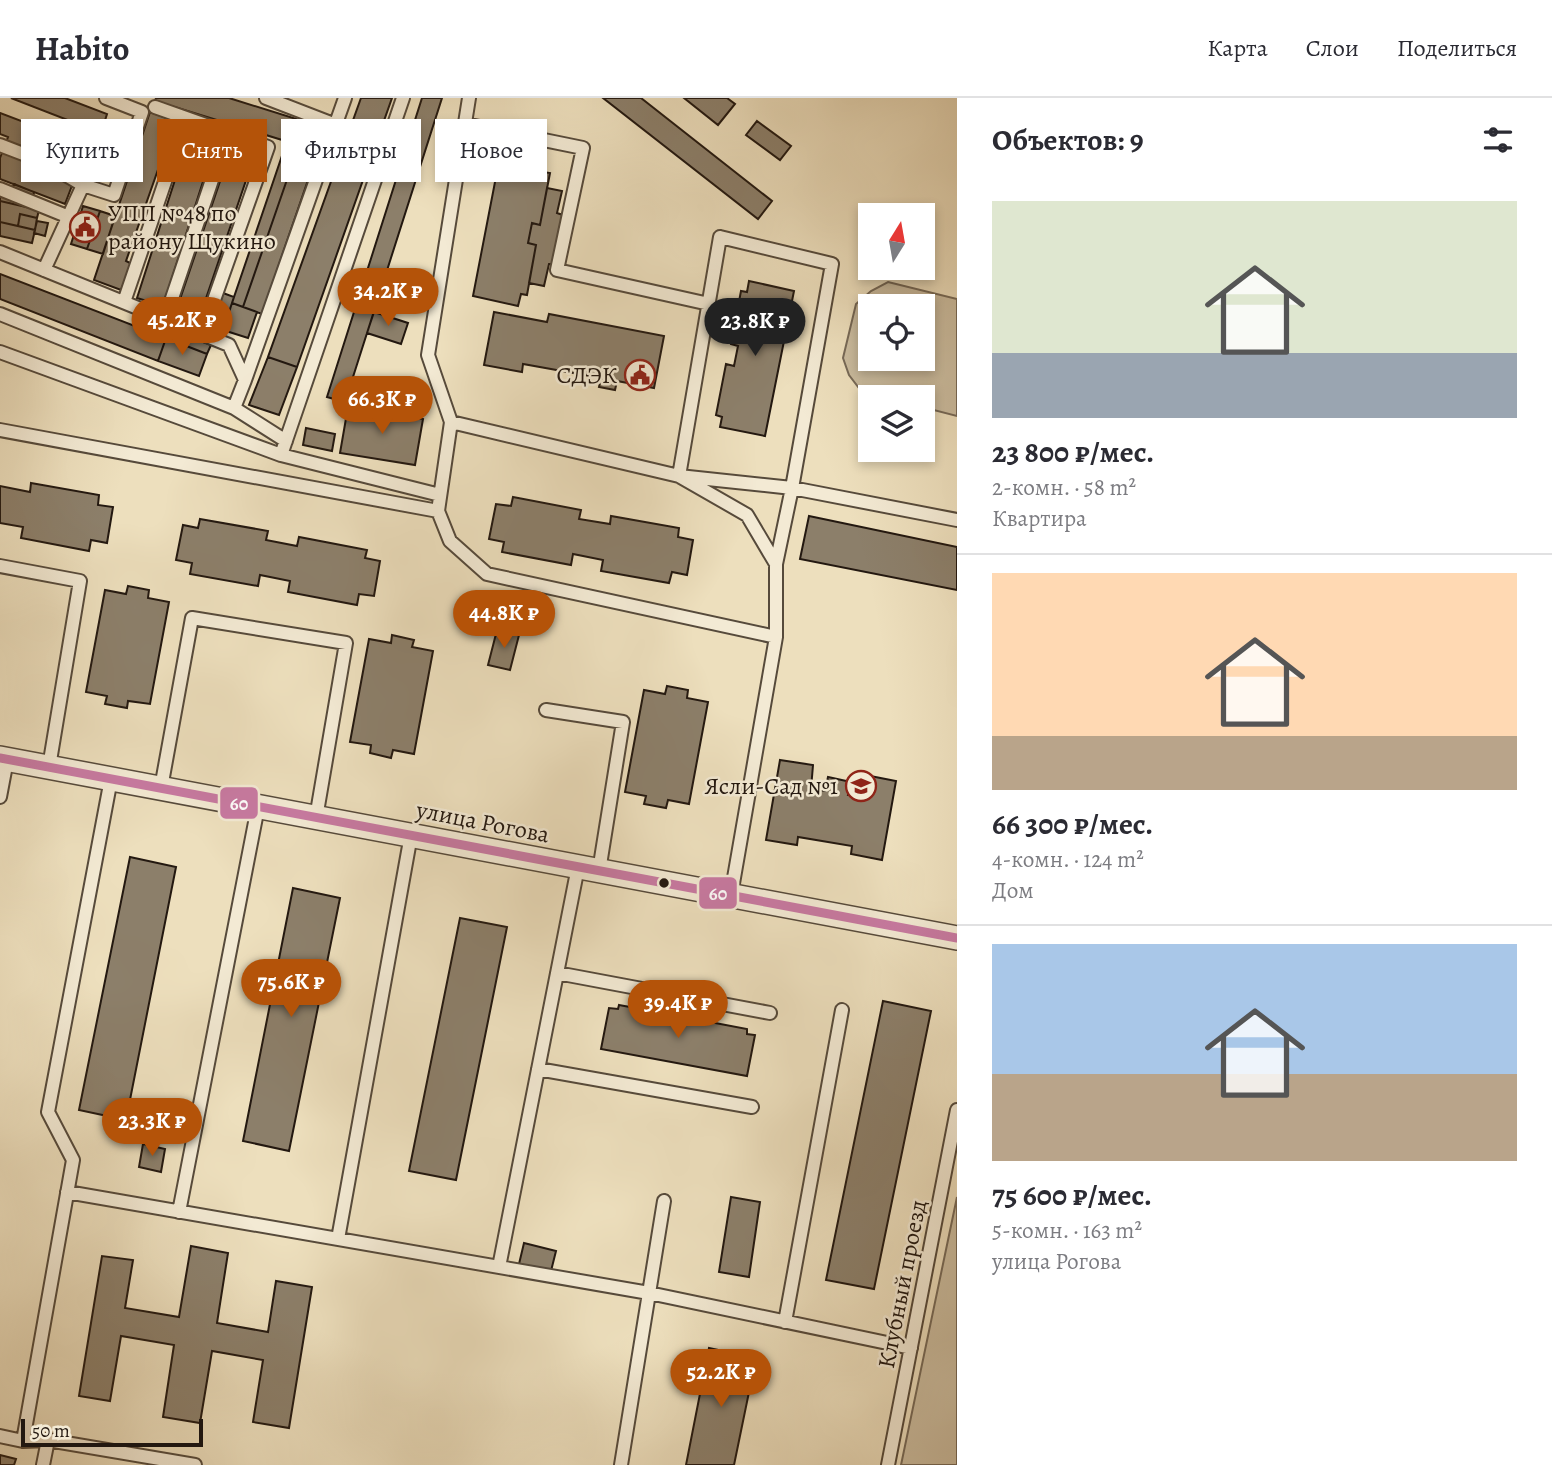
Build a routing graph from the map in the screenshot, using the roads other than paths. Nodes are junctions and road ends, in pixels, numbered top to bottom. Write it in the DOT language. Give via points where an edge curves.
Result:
graph roads {
  1 [pos="106,98"];
  2 [pos="266,98"];
  3 [pos="345,98"];
  4 [pos="403,98"];
  5 [pos="469,98"];
  6 [pos="155,107"];
  7 [pos="320,119"];
  8 [pos="337,119"];
  9 [pos="466,119"];
  10 [pos="547,141"];
  11 [pos="0,145"];
  12 [pos="165,182"];
  13 [pos="211,182"];
  14 [pos="315,182"];
  15 [pos="456,182"];
  16 [pos="83,186"];
  17 [pos="0,189"];
  18 [pos="69,216"];
  19 [pos="0,252"];
  20 [pos="44,270"];
  21 [pos="124,302"];
  22 [pos="709,304"];
  23 [pos="0,314"];
  24 [pos="165,319"];
  25 [pos="202,334"];
  26 [pos="0,352"];
  27 [pos="245,380"];
  28 [pos="234,408"];
  29 [pos="451,422"];
  30 [pos="0,430"];
  31 [pos="286,440"];
  32 [pos="281,455"];
  33 [pos="679,476"];
  34 [pos="792,488"];
  35 [pos="440,495"];
  36 [pos="438,510"];
  37 [pos="957,520"];
  38 [pos="776,564"];
  39 [pos="0,566"];
  40 [pos="776,637"];
  41 [pos="546,710"];
  42 [pos="4,759"];
  43 [pos="49,767"];
  44 [pos="111,779"];
  45 [pos="161,788"];
  46 [pos="0,797"];
  47 [pos="258,807"];
  48 [pos="316,818"];
  49 [pos="411,835"];
  50 [pos="589,869"];
  51 [pos="731,895"];
  52 [pos="957,938"];
  53 [pos="557,973"];
  54 [pos="842,1010"];
  55 [pos="769,1013"];
  56 [pos="538,1069"];
  57 [pos="752,1107"];
  58 [pos="957,1110"];
  59 [pos="67,1192"];
  60 [pos="664,1201"];
  61 [pos="179,1212"];
  62 [pos="338,1239"];
  63 [pos="499,1267"];
  64 [pos="649,1293"];
  65 [pos="785,1322"];
  66 [pos="911,1348"];
  67 [pos="0,1436"];
  68 [pos="48,1440"];
  69 [pos="23,1441"];
  70 [pos="43,1465"];
  71 [pos="195,1465"];
  72 [pos="621,1465"];
  73 [pos="888,1465"];
  1 -- 16 [label="lane" via="142,112 114,195"];
  2 -- 7 [label="lane"];
  3 -- 8 [label="lane"];
  4 -- 31 [label="lane"];
  5 -- 9 [label="lane"];
  6 -- 25 [label="lane" via="268,147"];
  10 -- 22 [label="lane" via="583,148 557,271"];
  11 -- 16 [label="lane" via="44,162"];
  12 -- 21 [label="lane"];
  13 -- 24 [label="lane"];
  14 -- 27 [label="lane"];
  15 -- 29 [label="lane" via="428,355"];
  16 -- 18 [label="lane"];
  17 -- 18 [label="lane"];
  18 -- 20 [label="lane"];
  19 -- 20 [label="lane"];
  20 -- 21 [label="lane"];
  21 -- 24 [label="lane"];
  22 -- 33 [label="lane"];
  22 -- 34 [label="lane" via="720,237 832,264"];
  23 -- 28 [label="lane"];
  24 -- 25 [label="lane"];
  25 -- 27 [label="lane" via="229,345"];
  26 -- 32 [label="lane"];
  27 -- 28 [label="lane"];
  28 -- 31 [label="lane"];
  29 -- 33 [label="lane"];
  29 -- 35 [label="lane"];
  30 -- 36 [label="lane"];
  31 -- 32 [label="lane"];
  32 -- 35 [label="lane"];
  33 -- 34 [label="lane"];
  33 -- 38 [label="lane" via="747,515"];
  34 -- 37 [label="lane"];
  34 -- 38 [label="lane"];
  35 -- 36 [label="lane"];
  36 -- 40 [label="lane" via="450,541 487,574"];
  38 -- 40 [label="lane"];
  39 -- 43 [label="lane" via="80,581"];
  40 -- 51 [label="lane"];
  41 -- 50 [label="lane" via="623,722"];
  42 -- 43 [label="street, улица Рогова"];
  42 -- 46 [label="lane"];
  43 -- 44 [label="street, улица Рогова"];
  44 -- 45 [label="street, улица Рогова"];
  44 -- 59 [label="lane" via="48,1112 72,1160"];
  45 -- 47 [label="street, улица Рогова"];
  45 -- 48 [label="lane" via="192,618 346,643"];
  47 -- 48 [label="street, улица Рогова"];
  47 -- 61 [label="lane"];
  48 -- 49 [label="street, улица Рогова"];
  49 -- 50 [label="street, улица Рогова"];
  49 -- 62 [label="lane"];
  50 -- 51 [label="street, улица Рогова"];
  50 -- 53 [label="lane"];
  51 -- 52 [label="street, улица Рогова"];
  53 -- 55 [label="lane"];
  53 -- 56 [label="lane"];
  54 -- 65 [label="lane"];
  56 -- 57 [label="lane"];
  56 -- 63 [label="lane"];
  58 -- 66 [label="lane, Клубный проезд"];
  59 -- 61 [label="lane"];
  59 -- 69 [label="lane"];
  60 -- 64 [label="lane"];
  61 -- 62 [label="lane"];
  62 -- 63 [label="lane"];
  63 -- 64 [label="lane"];
  64 -- 65 [label="lane"];
  64 -- 72 [label="lane"];
  65 -- 66 [label="lane"];
  66 -- 73 [label="lane, Клубный проезд"];
  67 -- 69 [label="lane"];
  68 -- 69 [label="lane"];
  68 -- 70 [label="lane"];
  68 -- 71 [label="lane"];
}
